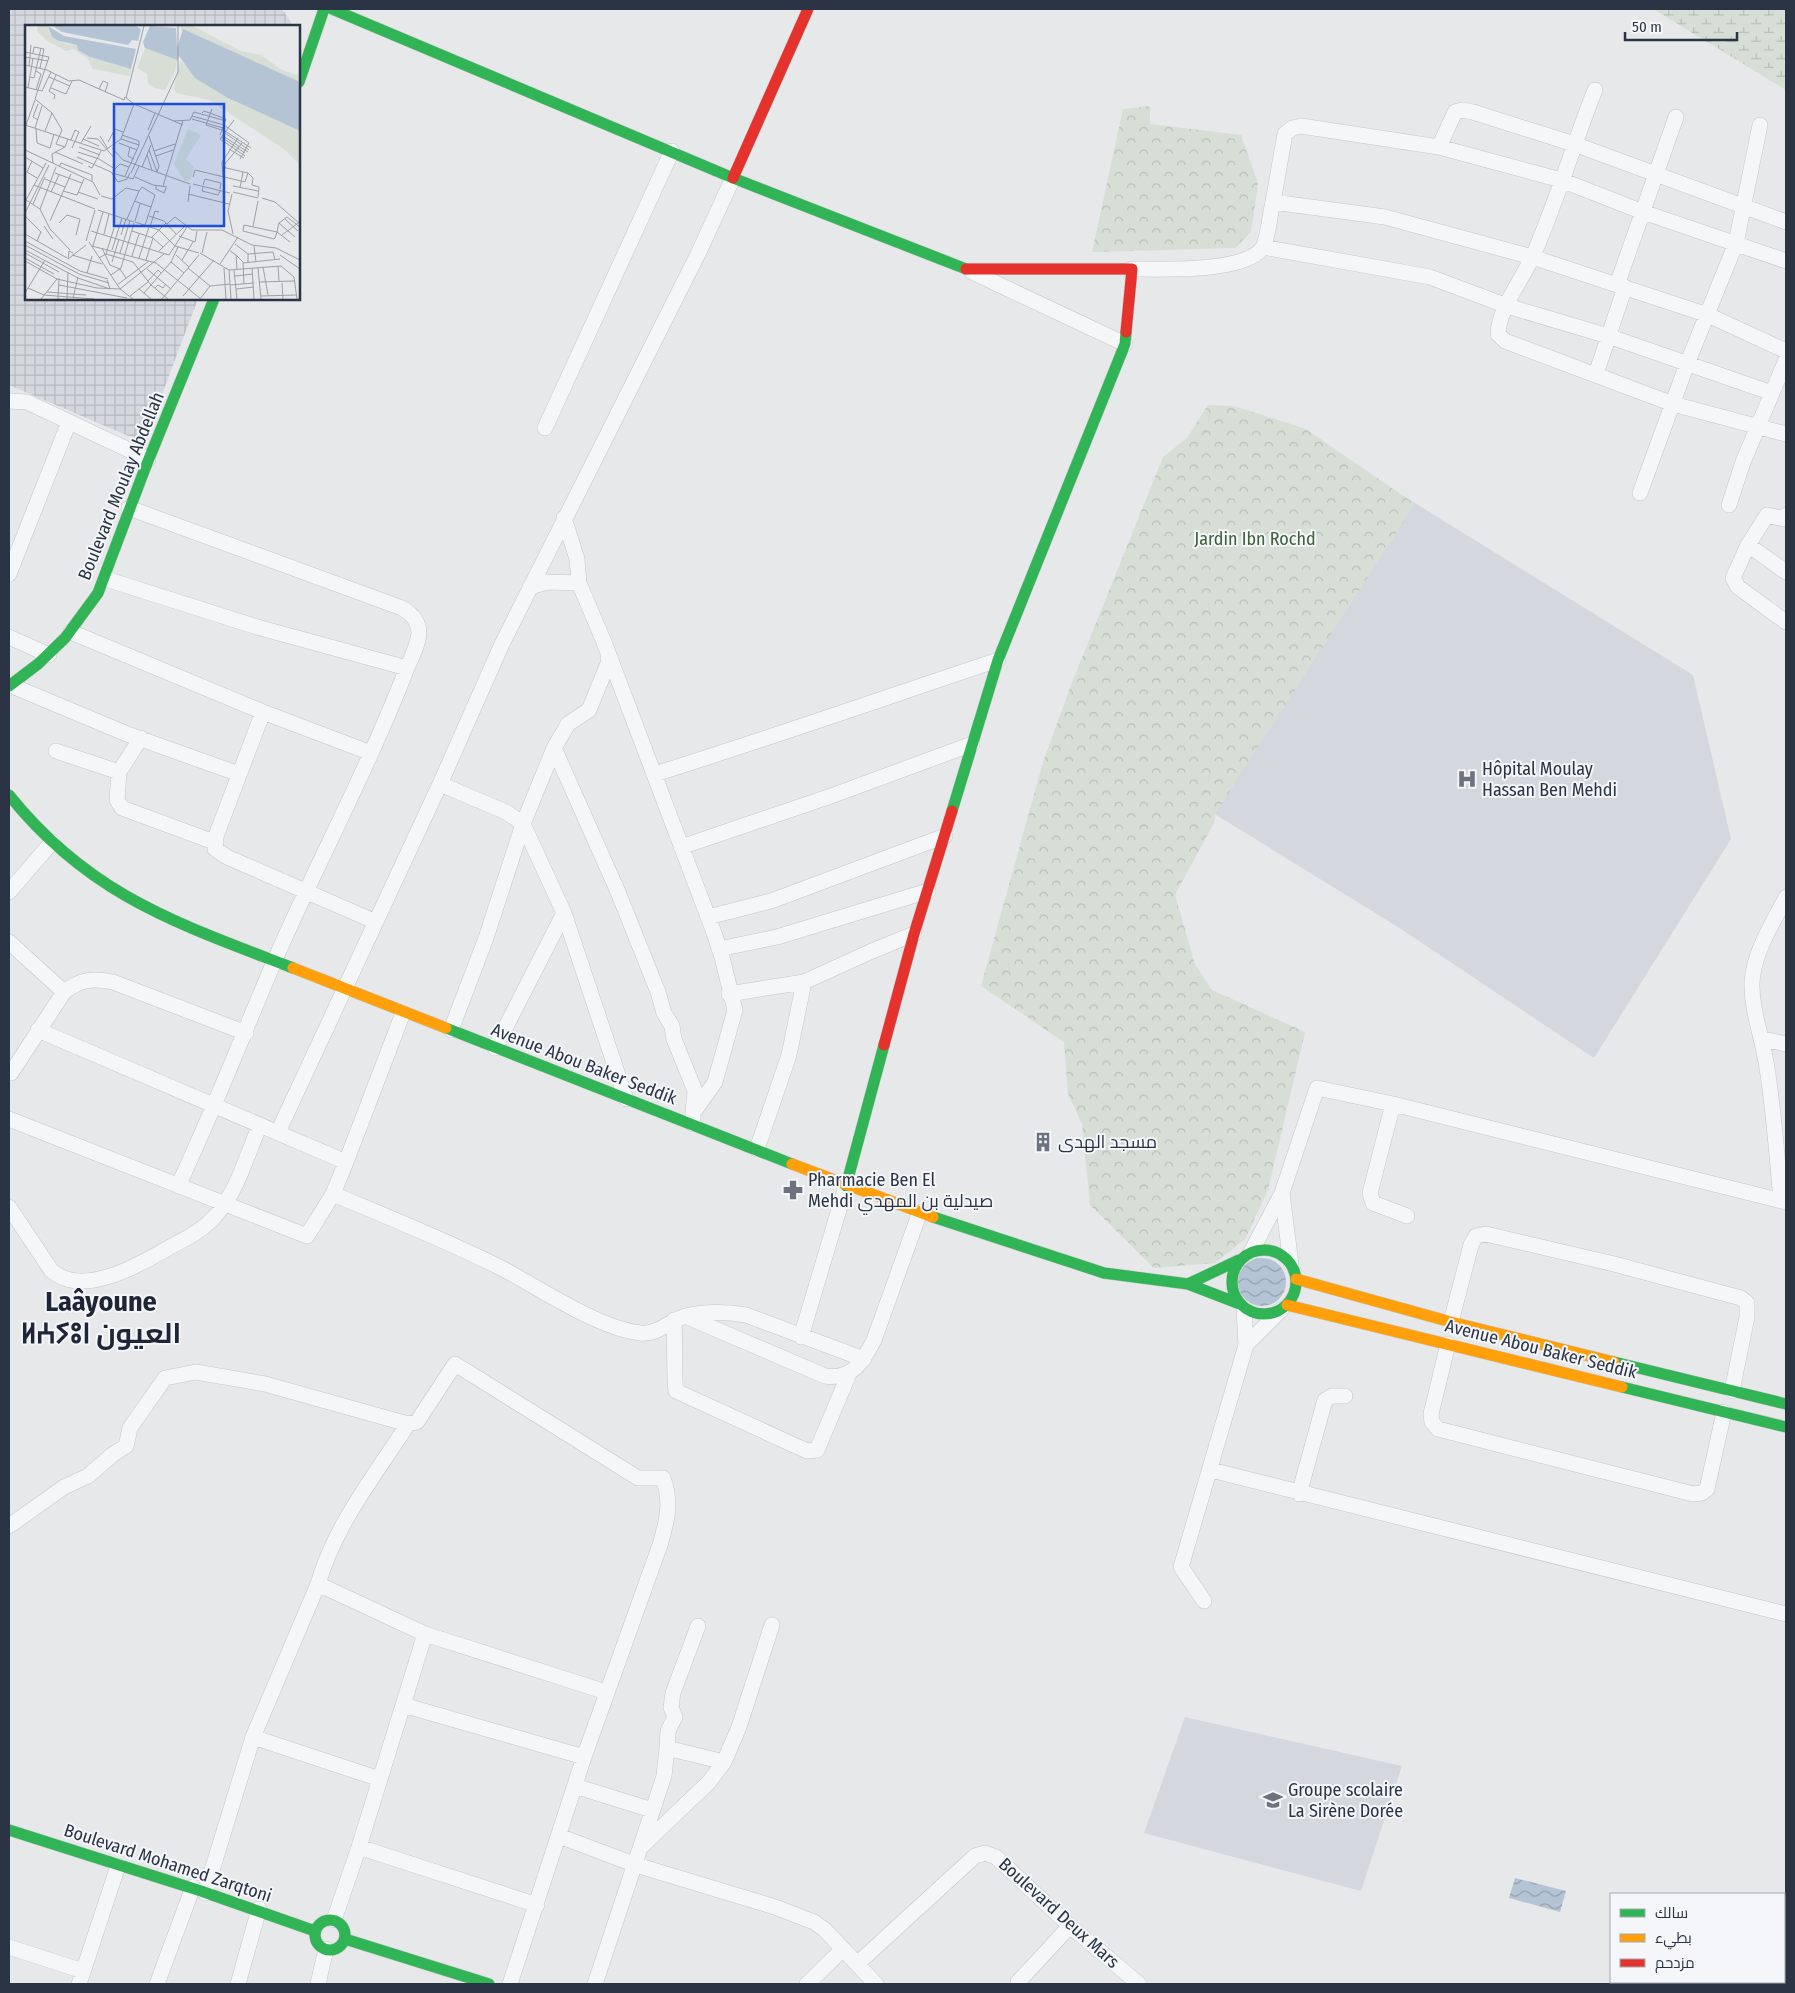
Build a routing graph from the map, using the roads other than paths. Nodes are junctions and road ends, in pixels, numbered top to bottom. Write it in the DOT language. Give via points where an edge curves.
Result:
graph roads {
  1 [pos="324,9"];
  2 [pos="332,9"];
  3 [pos="808,9"];
  4 [pos="300,79"];
  5 [pos="1594,90"];
  6 [pos="1676,117"];
  7 [pos="1760,125"];
  8 [pos="1574,144"];
  9 [pos="1439,147"];
  10 [pos="672,151"];
  11 [pos="1656,173"];
  12 [pos="733,178"];
  13 [pos="1561,180"];
  14 [pos="1273,202"];
  15 [pos="1745,206"];
  16 [pos="1643,212"];
  17 [pos="1786,222"];
  18 [pos="1736,243"];
  19 [pos="1263,247"];
  20 [pos="1532,257"];
  21 [pos="1786,261"];
  22 [pos="1132,269"];
  23 [pos="970,271"];
  24 [pos="1621,286"];
  25 [pos="214,300"];
  26 [pos="1508,306"];
  27 [pos="1708,315"];
  28 [pos="1608,336"];
  29 [pos="1125,344"];
  30 [pos="1786,351"];
  31 [pos="1786,360"];
  32 [pos="1687,364"];
  33 [pos="1596,374"];
  34 [pos="1772,393"];
  35 [pos="9,400"];
  36 [pos="1673,404"];
  37 [pos="69,422"];
  38 [pos="545,428"];
  39 [pos="1759,428"];
  40 [pos="1786,434"];
  41 [pos="148,459"];
  42 [pos="1640,493"];
  43 [pos="1729,505"];
  44 [pos="129,508"];
  45 [pos="564,518"];
  46 [pos="1786,518"];
  47 [pos="1748,545"];
  48 [pos="1786,572"];
  49 [pos="9,574"];
  50 [pos="106,579"];
  51 [pos="579,582"];
  52 [pos="530,586"];
  53 [pos="1786,622"];
  54 [pos="70,632"];
  55 [pos="9,637"];
  56 [pos="604,642"];
  57 [pos="49,655"];
  58 [pos="998,660"];
  59 [pos="407,668"];
  60 [pos="10,686"];
  61 [pos="263,712"];
  62 [pos="141,738"];
  63 [pos="972,744"];
  64 [pos="554,748"];
  65 [pos="56,751"];
  66 [pos="372,753"];
  67 [pos="119,772"];
  68 [pos="239,774"];
  69 [pos="655,774"];
  70 [pos="440,784"];
  71 [pos="9,795"];
  72 [pos="523,824"];
  73 [pos="945,836"];
  74 [pos="52,842"];
  75 [pos="214,842"];
  76 [pos="681,847"];
  77 [pos="928,890"];
  78 [pos="9,892"];
  79 [pos="308,892"];
  80 [pos="1786,897"];
  81 [pos="564,914"];
  82 [pos="708,917"];
  83 [pos="376,922"];
  84 [pos="914,934"];
  85 [pos="9,942"];
  86 [pos="719,949"];
  87 [pos="275,961"];
  88 [pos="804,982"];
  89 [pos="344,989"];
  90 [pos="64,992"];
  91 [pos="729,994"];
  92 [pos="403,1012"];
  93 [pos="38,1030"];
  94 [pos="450,1030"];
  95 [pos="246,1033"];
  96 [pos="1763,1039"];
  97 [pos="1786,1044"];
  98 [pos="494,1048"];
  99 [pos="9,1074"];
  100 [pos="626,1099"];
  101 [pos="1393,1104"];
  102 [pos="216,1105"];
  103 [pos="693,1118"];
  104 [pos="9,1119"];
  105 [pos="260,1125"];
  106 [pos="278,1132"];
  107 [pos="757,1149"];
  108 [pos="346,1162"];
  109 [pos="178,1186"];
  110 [pos="846,1186"];
  111 [pos="1282,1193"];
  112 [pos="333,1194"];
  113 [pos="1784,1201"];
  114 [pos="225,1203"];
  115 [pos="9,1207"];
  116 [pos="920,1212"];
  117 [pos="1407,1216"];
  118 [pos="1245,1256"];
  119 [pos="1291,1264"];
  120 [pos="1296,1279"];
  121 [pos="1188,1284"];
  122 [pos="1242,1306"];
  123 [pos="1284,1307"];
  124 [pos="680,1318"];
  125 [pos="1451,1322"];
  126 [pos="802,1337"];
  127 [pos="1448,1344"];
  128 [pos="1246,1345"];
  129 [pos="864,1359"];
  130 [pos="849,1374"];
  131 [pos="1732,1391"];
  132 [pos="1345,1396"];
  133 [pos="1786,1404"];
  134 [pos="1724,1412"];
  135 [pos="408,1424"];
  136 [pos="1786,1427"];
  137 [pos="1210,1470"];
  138 [pos="1299,1494"];
  139 [pos="9,1526"];
  140 [pos="318,1584"];
  141 [pos="1204,1601"];
  142 [pos="1786,1614"];
  143 [pos="772,1624"];
  144 [pos="698,1626"];
  145 [pos="425,1634"];
  146 [pos="606,1692"];
  147 [pos="403,1705"];
  148 [pos="253,1737"];
  149 [pos="667,1748"];
  150 [pos="584,1757"];
  151 [pos="724,1762"];
  152 [pos="380,1779"];
  153 [pos="575,1786"];
  154 [pos="652,1810"];
  155 [pos="9,1830"];
  156 [pos="559,1836"];
  157 [pos="641,1846"];
  158 [pos="359,1847"];
  159 [pos="636,1865"];
  160 [pos="118,1866"];
  161 [pos="199,1890"];
  162 [pos="537,1905"];
  163 [pos="259,1909"];
  164 [pos="334,1920"];
  165 [pos="1070,1926"];
  166 [pos="315,1930"];
  167 [pos="345,1938"];
  168 [pos="9,1947"];
  169 [pos="326,1949"];
  170 [pos="843,1949"];
  171 [pos="857,1964"];
  172 [pos="81,1978"];
  173 [pos="1018,1982"];
  174 [pos="158,1984"];
  175 [pos="238,1984"];
  176 [pos="318,1984"];
  177 [pos="490,1984"];
  178 [pos="510,1984"];
  179 [pos="595,1984"];
  180 [pos="808,1984"];
  181 [pos="876,1984"];
  182 [pos="1139,1984"];
  1 -- 4 [label="main road"];
  2 -- 10 [label="main road"];
  3 -- 12 [label="main road"];
  5 -- 8 [label="street"];
  6 -- 11 [label="street"];
  7 -- 15 [label="street"];
  8 -- 9 [label="street" via="1462,110 1454,112"];
  8 -- 11 [label="street"];
  8 -- 13 [label="street"];
  9 -- 13 [label="street"];
  9 -- 14 [label="street" via="1301,126 1292,128 1285,134"];
  10 -- 12 [label="main road"];
  10 -- 38 [label="street"];
  11 -- 15 [label="street"];
  11 -- 16 [label="street"];
  12 -- 23 [label="main road"];
  12 -- 45 [label="street"];
  13 -- 16 [label="street"];
  13 -- 20 [label="street"];
  14 -- 19 [label="street"];
  14 -- 20 [label="street" via="1385,217"];
  15 -- 17 [label="street"];
  15 -- 18 [label="street"];
  16 -- 18 [label="street"];
  16 -- 24 [label="street"];
  18 -- 21 [label="street"];
  18 -- 27 [label="street"];
  19 -- 22 [label="street" via="1252,257 1238,262"];
  19 -- 26 [label="street" via="1430,277"];
  20 -- 24 [label="street"];
  20 -- 26 [label="street"];
  22 -- 23 [label="main road"];
  22 -- 29 [label="main road"];
  23 -- 29 [label="street"];
  24 -- 27 [label="street"];
  24 -- 28 [label="street"];
  25 -- 41 [label="main road, Boulevard Moulay Abdellah"];
  26 -- 28 [label="street"];
  26 -- 33 [label="street" via="1498,327 1500,338"];
  27 -- 30 [label="street"];
  27 -- 32 [label="street"];
  28 -- 32 [label="street"];
  28 -- 33 [label="street"];
  29 -- 58 [label="main road"];
  31 -- 34 [label="street"];
  32 -- 34 [label="street"];
  32 -- 36 [label="street"];
  33 -- 36 [label="street"];
  34 -- 39 [label="street"];
  35 -- 37 [label="street" via="27,402"];
  36 -- 39 [label="street"];
  36 -- 42 [label="street"];
  37 -- 41 [label="street"];
  37 -- 49 [label="street"];
  39 -- 40 [label="street"];
  39 -- 43 [label="street" via="1743,462"];
  41 -- 44 [label="main road, Boulevard Moulay Abdellah"];
  44 -- 50 [label="main road, Boulevard Moulay Abdellah"];
  44 -- 59 [label="street" via="402,608 415,618 420,630"];
  45 -- 51 [label="street" via="577,559"];
  45 -- 52 [label="street"];
  46 -- 47 [label="street" via="1767,515"];
  47 -- 48 [label="street"];
  47 -- 53 [label="street" via="1734,573 1734,582"];
  50 -- 54 [label="main road, Boulevard Moulay Abdellah" via="88,610"];
  50 -- 59 [label="street" via="256,628"];
  51 -- 52 [label="street" via="547,582"];
  51 -- 56 [label="street"];
  52 -- 70 [label="street"];
  54 -- 57 [label="main road, Boulevard Moulay Abdellah"];
  54 -- 61 [label="street"];
  55 -- 57 [label="street"];
  56 -- 64 [label="street" via="610,661 589,710 568,724"];
  56 -- 69 [label="street"];
  57 -- 60 [label="main road, Boulevard Moulay Abdellah"];
  58 -- 63 [label="main road"];
  58 -- 69 [label="street" via="775,737"];
  59 -- 66 [label="street"];
  60 -- 62 [label="street"];
  61 -- 66 [label="street"];
  61 -- 68 [label="street"];
  62 -- 67 [label="street"];
  62 -- 68 [label="street"];
  63 -- 73 [label="main road"];
  63 -- 76 [label="street"];
  64 -- 72 [label="street"];
  64 -- 103 [label="street" via="618,892 664,1013 672,1026 695,1091"];
  65 -- 67 [label="street"];
  66 -- 79 [label="street"];
  67 -- 75 [label="street" via="117,800 122,808"];
  68 -- 75 [label="street"];
  69 -- 76 [label="street"];
  70 -- 72 [label="street" via="506,812"];
  70 -- 83 [label="street"];
  71 -- 74 [label="main road, Avenue Abou Baker Seddik"];
  72 -- 81 [label="street"];
  72 -- 94 [label="street" via="486,938"];
  73 -- 77 [label="main road"];
  73 -- 82 [label="street" via="771,901"];
  74 -- 78 [label="street"];
  74 -- 87 [label="main road, Avenue Abou Baker Seddik" via="118,893 146,910"];
  75 -- 79 [label="street" via="220,854"];
  76 -- 82 [label="street"];
  77 -- 84 [label="main road"];
  77 -- 86 [label="street" via="777,937"];
  79 -- 83 [label="street"];
  79 -- 87 [label="street"];
  80 -- 96 [label="street" via="1757,957 1752,980 1753,1005"];
  81 -- 98 [label="street"];
  81 -- 100 [label="street"];
  82 -- 86 [label="street"];
  83 -- 89 [label="street"];
  84 -- 88 [label="street"];
  84 -- 110 [label="main road"];
  85 -- 90 [label="street"];
  86 -- 91 [label="street"];
  87 -- 89 [label="main road, Avenue Abou Baker Seddik"];
  87 -- 95 [label="street"];
  88 -- 91 [label="street"];
  88 -- 107 [label="street" via="788,1055"];
  89 -- 92 [label="main road, Avenue Abou Baker Seddik"];
  89 -- 106 [label="street"];
  90 -- 93 [label="street"];
  90 -- 95 [label="street" via="80,982 100,979"];
  91 -- 103 [label="street" via="735,1010 715,1082"];
  92 -- 94 [label="main road, Avenue Abou Baker Seddik"];
  92 -- 108 [label="street"];
  93 -- 99 [label="street"];
  93 -- 102 [label="street"];
  94 -- 98 [label="main road, Avenue Abou Baker Seddik"];
  95 -- 102 [label="street"];
  96 -- 97 [label="street"];
  96 -- 113 [label="street"];
  98 -- 100 [label="main road, Avenue Abou Baker Seddik"];
  100 -- 103 [label="main road, Avenue Abou Baker Seddik"];
  101 -- 111 [label="street" via="1316,1088"];
  101 -- 113 [label="street"];
  101 -- 117 [label="street" via="1370,1193 1373,1203"];
  102 -- 105 [label="street"];
  102 -- 109 [label="street"];
  103 -- 107 [label="main road, Avenue Abou Baker Seddik"];
  104 -- 109 [label="street"];
  105 -- 106 [label="street"];
  105 -- 114 [label="street"];
  106 -- 108 [label="street"];
  107 -- 110 [label="main road, Avenue Abou Baker Seddik"];
  108 -- 112 [label="street"];
  109 -- 114 [label="street"];
  110 -- 116 [label="main road, Avenue Abou Baker Seddik"];
  110 -- 126 [label="street"];
  111 -- 118 [label="street"];
  111 -- 119 [label="street"];
  112 -- 114 [label="street" via="307,1236"];
  112 -- 124 [label="street" via="459,1248 553,1298 622,1328 652,1332"];
  114 -- 115 [label="street" via="210,1222 146,1261 95,1280 77,1281 59,1277 51,1270"];
  116 -- 121 [label="main road, Avenue Abou Baker Seddik" via="1076,1266"];
  116 -- 129 [label="street" via="874,1340"];
  118 -- 119 [label="main road" via="1268,1250"];
  118 -- 121 [label="main road"];
  118 -- 122 [label="main road" via="1231,1278 1231,1287"];
  119 -- 120 [label="main road"];
  120 -- 123 [label="main road" via="1296,1288"];
  120 -- 125 [label="main road, Avenue Abou Baker Seddik"];
  121 -- 122 [label="main road, Avenue Abou Baker Seddik"];
  122 -- 123 [label="main road" via="1262,1315"];
  122 -- 128 [label="street"];
  123 -- 127 [label="main road, Avenue Abou Baker Seddik"];
  123 -- 128 [label="street"];
  124 -- 126 [label="street" via="720,1312 746,1315"];
  124 -- 130 [label="street" via="825,1376"];
  124 -- 130 [label="street" via="676,1391 807,1451 817,1450"];
  125 -- 131 [label="main road, Avenue Abou Baker Seddik"];
  125 -- 131 [label="street" via="1476,1236 1486,1234 1614,1264 1741,1298 1747,1303 1748,1317"];
  126 -- 129 [label="street"];
  127 -- 134 [label="main road, Avenue Abou Baker Seddik"];
  127 -- 134 [label="street" via="1431,1414 1438,1429 1692,1494 1707,1489"];
  128 -- 137 [label="street"];
  129 -- 130 [label="street"];
  131 -- 133 [label="main road, Avenue Abou Baker Seddik"];
  132 -- 138 [label="street" via="1332,1396 1326,1400"];
  134 -- 136 [label="main road, Avenue Abou Baker Seddik"];
  135 -- 139 [label="street" via="265,1384 196,1372 165,1378 130,1428 126,1446 88,1476 64,1487"];
  135 -- 140 [label="street" via="340,1529 325,1558"];
  135 -- 146 [label="street" via="417,1422 455,1364 638,1478 663,1478 669,1504 667,1519"];
  137 -- 138 [label="street"];
  137 -- 141 [label="street" via="1181,1567"];
  138 -- 142 [label="street"];
  140 -- 145 [label="street"];
  140 -- 148 [label="street"];
  143 -- 151 [label="street" via="739,1727"];
  144 -- 149 [label="street" via="673,1694 671,1707 675,1717 668,1731"];
  145 -- 146 [label="street"];
  145 -- 147 [label="street"];
  146 -- 150 [label="street"];
  147 -- 150 [label="street"];
  147 -- 152 [label="street"];
  148 -- 152 [label="street"];
  148 -- 161 [label="street"];
  149 -- 151 [label="street"];
  149 -- 154 [label="street" via="664,1776"];
  150 -- 153 [label="street"];
  151 -- 157 [label="street" via="709,1782"];
  152 -- 158 [label="street"];
  153 -- 154 [label="street"];
  153 -- 156 [label="street"];
  154 -- 157 [label="street"];
  155 -- 160 [label="main road, Boulevard Mohamed Zarqtoni"];
  156 -- 159 [label="street"];
  156 -- 162 [label="street"];
  157 -- 159 [label="street"];
  158 -- 162 [label="street"];
  158 -- 164 [label="street"];
  159 -- 170 [label="street" via="799,1915 825,1930"];
  159 -- 179 [label="street"];
  160 -- 161 [label="main road, Boulevard Mohamed Zarqtoni"];
  160 -- 172 [label="street"];
  161 -- 163 [label="main road, Boulevard Mohamed Zarqtoni"];
  161 -- 174 [label="street"];
  162 -- 178 [label="street"];
  163 -- 166 [label="main road, Boulevard Mohamed Zarqtoni"];
  163 -- 175 [label="street"];
  164 -- 166 [label="main road" via="322,1921"];
  164 -- 167 [label="main road" via="343,1927"];
  165 -- 171 [label="street, Boulevard Deux Mars" via="996,1857 985,1853 975,1856"];
  165 -- 173 [label="street"];
  165 -- 182 [label="street, Boulevard Deux Mars"];
  166 -- 169 [label="main road" via="316,1942"];
  167 -- 169 [label="main road" via="338,1948"];
  167 -- 177 [label="main road"];
  168 -- 172 [label="street"];
  169 -- 176 [label="street"];
  170 -- 171 [label="street"];
  170 -- 180 [label="street"];
  171 -- 181 [label="street"];
}
